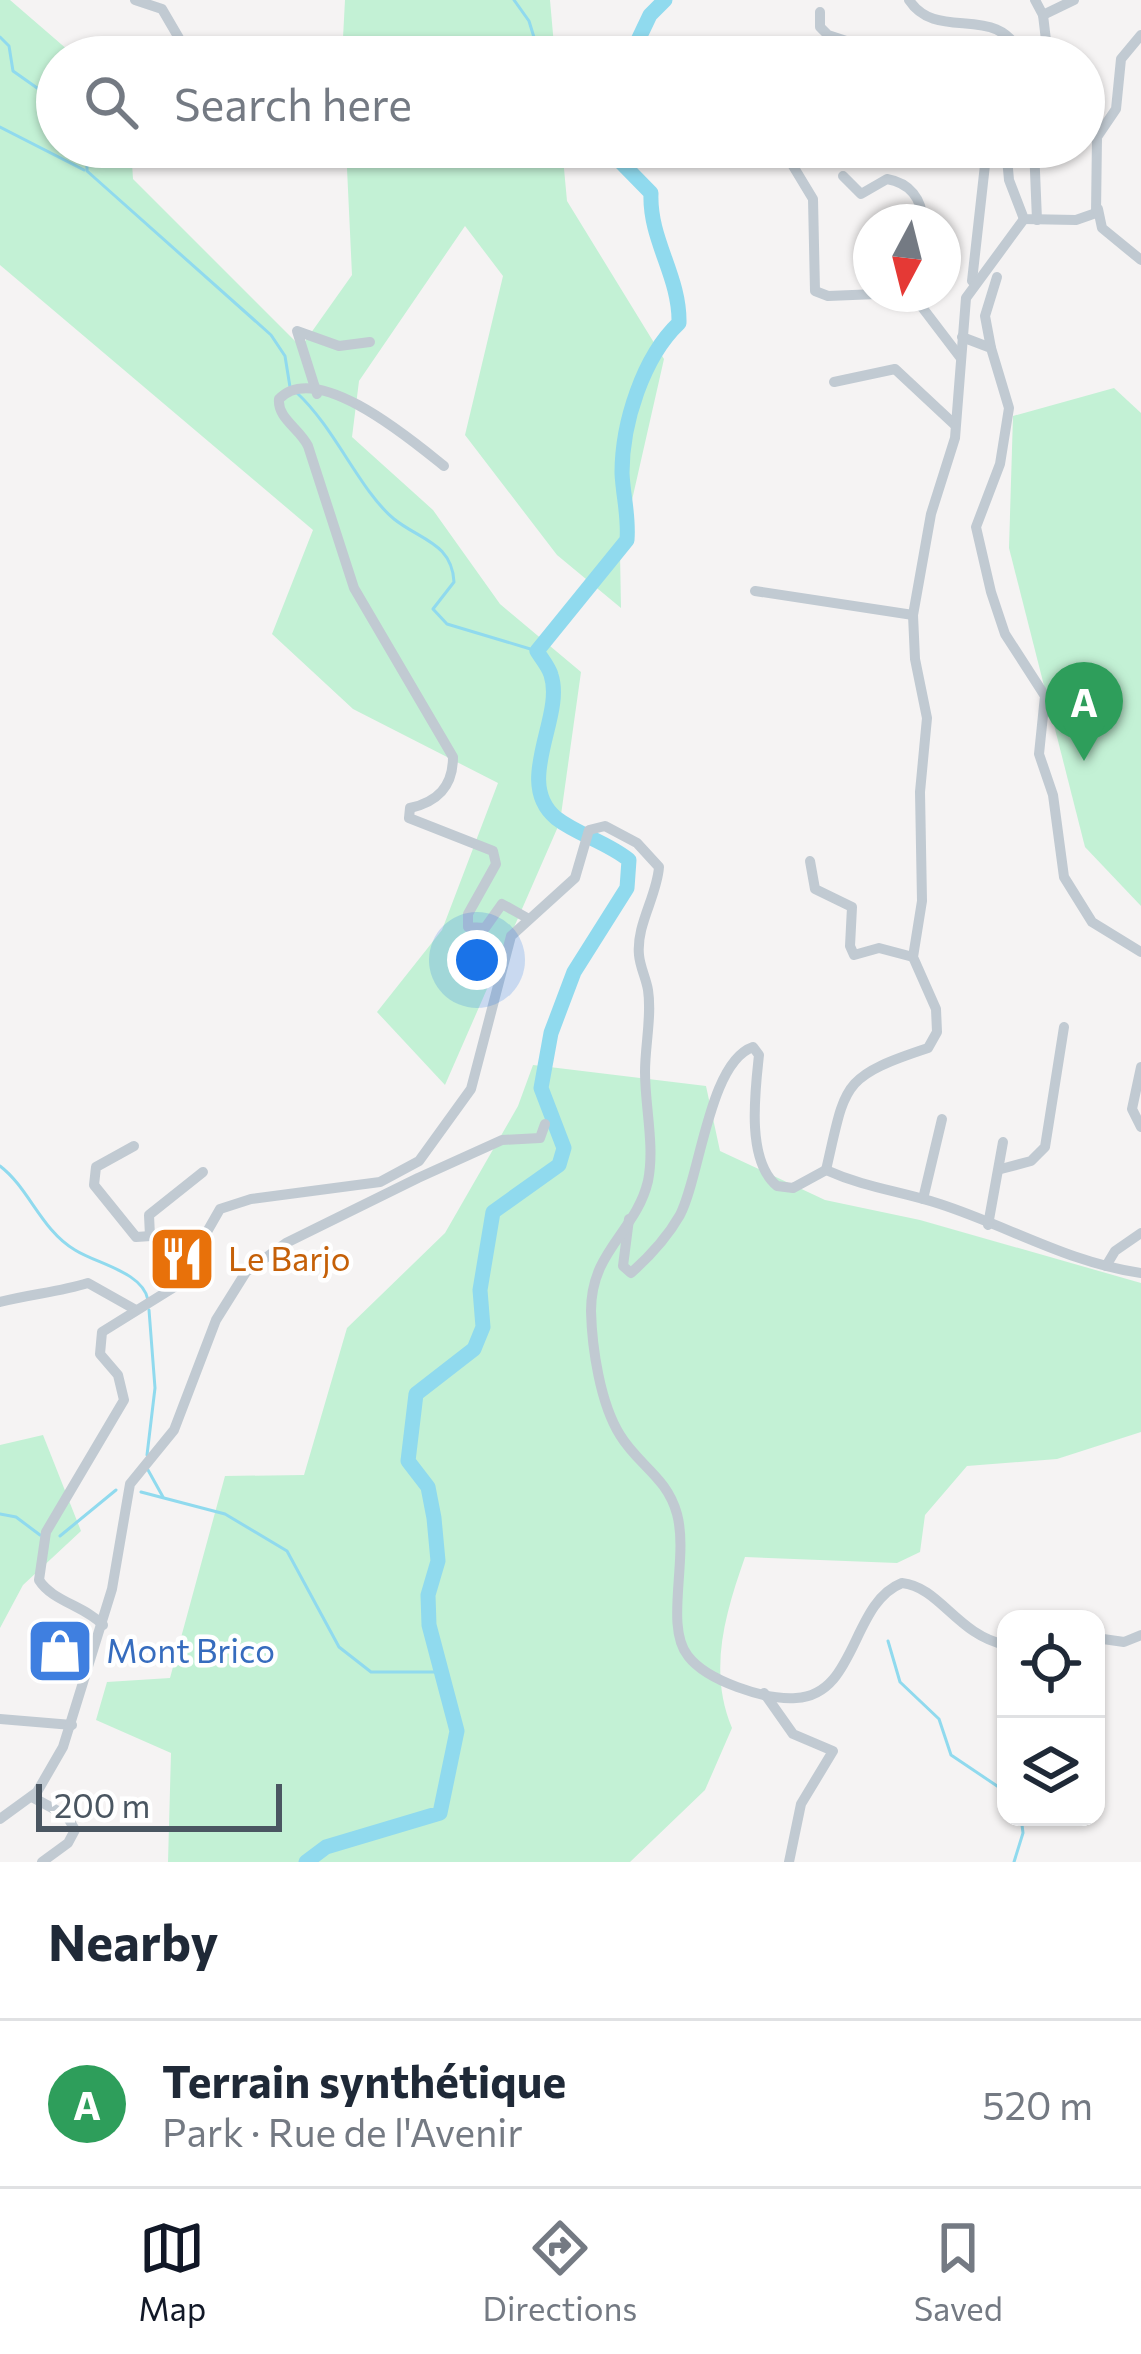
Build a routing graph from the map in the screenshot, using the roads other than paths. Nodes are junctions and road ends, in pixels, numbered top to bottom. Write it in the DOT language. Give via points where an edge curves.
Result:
graph roads {
  1 [pos="136,0"];
  2 [pos="909,0"];
  3 [pos="1035,0"];
  4 [pos="1074,0"];
  5 [pos="820,12"];
  6 [pos="1043,15"];
  7 [pos="1141,35"];
  8 [pos="178,36"];
  9 [pos="831,36"];
  10 [pos="1011,36"];
  11 [pos="1046,36"];
  12 [pos="1105,125"];
  13 [pos="795,168"];
  14 [pos="984,168"];
  15 [pos="1008,168"];
  16 [pos="1033,168"];
  17 [pos="1097,168"];
  18 [pos="843,176"];
  19 [pos="917,204"];
  20 [pos="1098,209"];
  21 [pos="1030,220"];
  22 [pos="1141,260"];
  23 [pos="997,277"];
  24 [pos="970,290"];
  25 [pos="853,293"];
  26 [pos="926,312"];
  27 [pos="962,337"];
  28 [pos="370,342"];
  29 [pos="991,349"];
  30 [pos="960,357"];
  31 [pos="834,382"];
  32 [pos="317,394"];
  33 [pos="955,425"];
  34 [pos="445,466"];
  35 [pos="754,591"];
  36 [pos="913,616"];
  37 [pos="810,861"];
  38 [pos="529,919"];
  39 [pos="1141,952"];
  40 [pos="914,957"];
  41 [pos="1064,1027"];
  42 [pos="1141,1067"];
  43 [pos="942,1119"];
  44 [pos="544,1124"];
  45 [pos="1141,1127"];
  46 [pos="1003,1142"];
  47 [pos="134,1146"];
  48 [pos="1001,1169"];
  49 [pos="826,1170"];
  50 [pos="203,1172"];
  51 [pos="396,1177"];
  52 [pos="368,1185"];
  53 [pos="381,1198"];
  54 [pos="923,1199"];
  55 [pos="629,1219"];
  56 [pos="988,1225"];
  57 [pos="1141,1233"];
  58 [pos="150,1236"];
  59 [pos="197,1244"];
  60 [pos="1106,1266"];
  61 [pos="1141,1273"];
  62 [pos="0,1302"];
  63 [pos="146,1305"];
  64 [pos="103,1625"];
  65 [pos="1141,1635"];
  66 [pos="1105,1639"];
  67 [pos="997,1642"];
  68 [pos="764,1693"];
  69 [pos="0,1719"];
  70 [pos="71,1725"];
  71 [pos="32,1797"];
  72 [pos="0,1820"];
  73 [pos="42,1862"];
  74 [pos="789,1862"];
  1 -- 8 [label="street" via="162,9"];
  2 -- 10 [label="street" via="929,16 990,18"];
  3 -- 6 [label="street"];
  4 -- 6 [label="street"];
  5 -- 9 [label="street" via="820,27"];
  6 -- 11 [label="street"];
  7 -- 12 [label="street" via="1121,59 1116,109"];
  13 -- 25 [label="street" via="814,199 815,291"];
  14 -- 24 [label="street"];
  15 -- 21 [label="street"];
  16 -- 21 [label="street"];
  17 -- 20 [label="street"];
  18 -- 19 [label="street" via="861,194 896,181"];
  20 -- 21 [label="street" via="1076,220"];
  20 -- 22 [label="street" via="1102,228"];
  21 -- 24 [label="street"];
  23 -- 29 [label="street" via="985,316"];
  24 -- 27 [label="street"];
  26 -- 30 [label="street"];
  27 -- 29 [label="street"];
  27 -- 30 [label="street"];
  28 -- 32 [label="street" via="339,346 297,331"];
  29 -- 39 [label="street" via="1009,408 1000,464 976,527 991,592 1005,634 1045,696 1039,747 1064,877 1092,922"];
  30 -- 33 [label="street"];
  31 -- 33 [label="street" via="895,369"];
  32 -- 34 [label="street" via="359,400"];
  32 -- 38 [label="street" via="294,391 278,408 308,446 354,588 452,757 440,794 410,808 409,818 493,851 492,875 468,927 485,928 502,904"];
  33 -- 36 [label="street"];
  35 -- 36 [label="street"];
  36 -- 40 [label="street" via="927,718"];
  37 -- 40 [label="street" via="814,889 852,907 854,955 879,948"];
  38 -- 51 [label="street" via="506,947 471,1089 419,1161"];
  38 -- 55 [label="street" via="575,878 585,836 614,829 659,866 638,950 649,994 650,1169"];
  40 -- 49 [label="street" via="936,1010 935,1040 881,1063 847,1090"];
  41 -- 48 [label="street" via="1045,1147 1031,1161"];
  42 -- 45 [label="street" via="1132,1114"];
  43 -- 54 [label="street"];
  44 -- 53 [label="street" via="540,1138 502,1140"];
  46 -- 48 [label="street"];
  47 -- 58 [label="street" via="96,1167 94,1185 123,1226"];
  48 -- 56 [label="street"];
  49 -- 54 [label="street" via="866,1189"];
  49 -- 55 [label="street" via="784,1190 766,1174 755,1122 759,1055 749,1046 714,1105 680,1215 631,1273 623,1266"];
  50 -- 58 [label="street" via="149,1215"];
  51 -- 52 [label="street"];
  51 -- 53 [label="street"];
  52 -- 53 [label="street" via="381,1189"];
  52 -- 59 [label="street" via="231,1203"];
  53 -- 64 [label="street" via="286,1243 246,1272 216,1320 174,1430 130,1484"];
  54 -- 56 [label="street"];
  55 -- 68 [label="street" via="601,1259 591,1310 612,1418 675,1506 684,1563 676,1614 682,1646 702,1668"];
  56 -- 60 [label="street"];
  57 -- 60 [label="street"];
  58 -- 59 [label="street"];
  59 -- 63 [label="street" via="176,1286"];
  60 -- 61 [label="street"];
  62 -- 63 [label="street" via="88,1282"];
  63 -- 64 [label="street" via="102,1332 100,1354 122,1384 122,1407 41,1547 42,1587"];
  64 -- 70 [label="street"];
  65 -- 66 [label="street"];
  67 -- 68 [label="street" via="970,1633 930,1594 902,1583 884,1593 823,1689 800,1698"];
  68 -- 74 [label="street" via="793,1734 833,1751 801,1804"];
  69 -- 70 [label="street"];
  70 -- 71 [label="street"];
  71 -- 72 [label="street"];
  71 -- 73 [label="street" via="67,1816 75,1830"];
}
